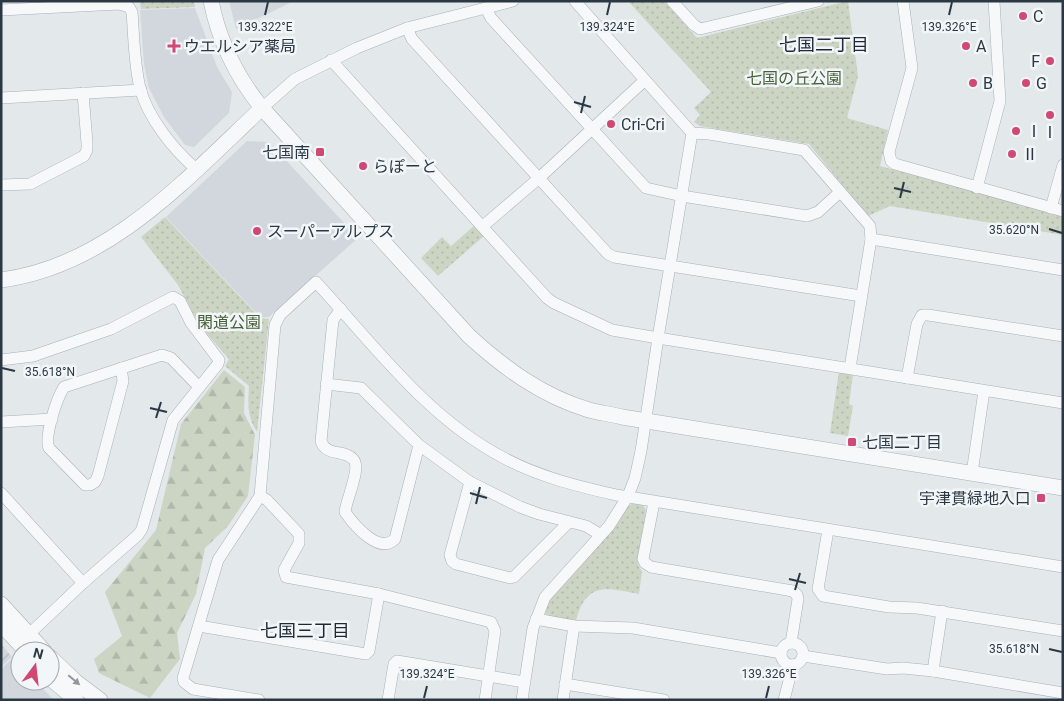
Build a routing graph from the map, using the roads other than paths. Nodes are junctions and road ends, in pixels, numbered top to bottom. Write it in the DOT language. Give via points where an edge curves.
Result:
graph roads {
  1 [pos="211,1"];
  2 [pos="513,1"];
  3 [pos="575,1"];
  4 [pos="672,1"];
  5 [pos="818,1"];
  6 [pos="903,1"];
  7 [pos="994,1"];
  8 [pos="486,8"];
  9 [pos="1,10"];
  10 [pos="407,28"];
  11 [pos="331,60"];
  12 [pos="645,80"];
  13 [pos="141,90"];
  14 [pos="83,93"];
  15 [pos="1,98"];
  16 [pos="262,108"];
  17 [pos="592,128"];
  18 [pos="692,133"];
  19 [pos="1063,165"];
  20 [pos="196,169"];
  21 [pos="538,179"];
  22 [pos="1,185"];
  23 [pos="976,188"];
  24 [pos="840,192"];
  25 [pos="682,196"];
  26 [pos="1057,209"];
  27 [pos="483,226"];
  28 [pos="871,239"];
  29 [pos="670,265"];
  30 [pos="1063,270"];
  31 [pos="1,280"];
  32 [pos="861,296"];
  33 [pos="340,309"];
  34 [pos="1063,336"];
  35 [pos="658,338"];
  36 [pos="1,360"];
  37 [pos="121,368"];
  38 [pos="850,368"];
  39 [pos="907,378"];
  40 [pos="326,384"];
  41 [pos="199,387"];
  42 [pos="984,391"];
  43 [pos="1063,403"];
  44 [pos="52,419"];
  45 [pos="645,421"];
  46 [pos="1,422"];
  47 [pos="419,445"];
  48 [pos="972,473"];
  49 [pos="470,482"];
  50 [pos="1063,488"];
  51 [pos="1,493"];
  52 [pos="260,496"];
  53 [pos="628,496"];
  54 [pos="654,502"];
  55 [pos="570,522"];
  56 [pos="828,530"];
  57 [pos="601,535"];
  58 [pos="1063,567"];
  59 [pos="83,584"];
  60 [pos="379,594"];
  61 [pos="1,604"];
  62 [pos="942,611"];
  63 [pos="536,619"];
  64 [pos="1,624"];
  65 [pos="199,626"];
  66 [pos="574,626"];
  67 [pos="1063,631"];
  68 [pos="22,641"];
  69 [pos="24,641"];
  70 [pos="27,641"];
  71 [pos="790,643"];
  72 [pos="781,653"];
  73 [pos="803,656"];
  74 [pos="793,664"];
  75 [pos="60,667"];
  76 [pos="933,671"];
  77 [pos="488,676"];
  78 [pos="524,682"];
  79 [pos="565,684"];
  80 [pos="60,686"];
  81 [pos="1063,693"];
  82 [pos="76,700"];
  83 [pos="100,700"];
  84 [pos="259,700"];
  85 [pos="388,700"];
  86 [pos="484,700"];
  87 [pos="522,700"];
  88 [pos="563,700"];
  89 [pos="664,700"];
  90 [pos="784,700"];
  1 -- 16 [label="street" via="231,61"];
  2 -- 8 [label="street"];
  3 -- 12 [label="street"];
  4 -- 5 [label="street" via="700,29"];
  6 -- 23 [label="street" via="912,68 889,157 895,164"];
  7 -- 23 [label="street" via="1000,101"];
  8 -- 10 [label="street"];
  8 -- 17 [label="street" via="491,18"];
  9 -- 13 [label="street" via="119,4 128,7 132,12"];
  10 -- 11 [label="street"];
  10 -- 21 [label="street" via="412,39"];
  11 -- 16 [label="street" via="290,82"];
  11 -- 27 [label="street"];
  12 -- 17 [label="street"];
  12 -- 18 [label="street"];
  13 -- 14 [label="street"];
  13 -- 20 [label="street" via="162,131"];
  14 -- 15 [label="street"];
  14 -- 22 [label="street" via="87,143 84,156 30,184"];
  16 -- 20 [label="street"];
  16 -- 45 [label="street" via="469,336 496,361 560,399 589,410"];
  17 -- 21 [label="street"];
  17 -- 25 [label="street" via="646,188"];
  18 -- 24 [label="street" via="804,150"];
  18 -- 25 [label="street"];
  19 -- 26 [label="street"];
  20 -- 31 [label="street" via="129,227 92,251 40,272"];
  21 -- 27 [label="street"];
  21 -- 29 [label="street" via="608,254"];
  23 -- 26 [label="street"];
  24 -- 25 [label="street" via="818,212 808,216"];
  24 -- 28 [label="street" via="870,226"];
  25 -- 29 [label="street"];
  27 -- 35 [label="street" via="554,303 612,330"];
  28 -- 30 [label="street"];
  28 -- 32 [label="street"];
  29 -- 32 [label="street"];
  29 -- 35 [label="street"];
  32 -- 38 [label="street"];
  33 -- 40 [label="street" via="333,320"];
  33 -- 52 [label="street" via="316,282 277,320"];
  33 -- 53 [label="street" via="416,393 476,442 504,459 555,479"];
  34 -- 39 [label="street" via="922,315 917,324"];
  35 -- 38 [label="street"];
  35 -- 45 [label="street"];
  36 -- 41 [label="street" via="33,356 110,329 175,297 220,360"];
  37 -- 41 [label="street" via="165,355"];
  37 -- 44 [label="street" via="64,387"];
  37 -- 44 [label="street" via="123,381 95,482 84,485 49,448 47,438"];
  38 -- 39 [label="street"];
  39 -- 42 [label="street"];
  40 -- 47 [label="street" via="361,388"];
  40 -- 47 [label="street" via="322,445 354,460 357,468 346,512 369,538 377,542 385,544 395,539"];
  41 -- 59 [label="street" via="170,424 142,529"];
  42 -- 43 [label="street"];
  42 -- 48 [label="street"];
  44 -- 46 [label="street"];
  45 -- 48 [label="street"];
  45 -- 53 [label="street" via="641,451"];
  47 -- 49 [label="street"];
  48 -- 50 [label="street"];
  49 -- 55 [label="street" via="520,507"];
  49 -- 55 [label="street" via="450,555 456,564 514,577"];
  51 -- 59 [label="street"];
  52 -- 60 [label="street" via="299,534 299,543 284,570 286,577"];
  52 -- 65 [label="street" via="218,560"];
  53 -- 54 [label="street"];
  53 -- 57 [label="street"];
  54 -- 56 [label="street"];
  54 -- 71 [label="street" via="643,559 645,563 651,567 793,591 798,599"];
  55 -- 57 [label="street" via="592,528"];
  56 -- 58 [label="street"];
  56 -- 62 [label="street" via="818,589 821,595 889,607"];
  57 -- 63 [label="street" via="545,597"];
  59 -- 70 [label="street"];
  60 -- 65 [label="street" via="366,654"];
  60 -- 77 [label="street" via="491,622 495,631"];
  61 -- 69 [label="street"];
  62 -- 67 [label="street"];
  62 -- 76 [label="street"];
  63 -- 66 [label="street"];
  63 -- 78 [label="street"];
  64 -- 68 [label="street"];
  65 -- 84 [label="street" via="184,682 193,689"];
  66 -- 72 [label="street" via="633,628"];
  66 -- 79 [label="street"];
  71 -- 72 [label="street"];
  71 -- 73 [label="street" via="800,647"];
  72 -- 74 [label="street" via="784,662"];
  73 -- 74 [label="street"];
  73 -- 76 [label="street" via="887,669"];
  74 -- 90 [label="street"];
  75 -- 83 [label="street, one-way"];
  76 -- 81 [label="street"];
  77 -- 78 [label="street"];
  77 -- 85 [label="street" via="397,661"];
  77 -- 86 [label="street"];
  78 -- 87 [label="street"];
  79 -- 88 [label="street"];
  79 -- 89 [label="street"];
  80 -- 82 [label="street"];
}
